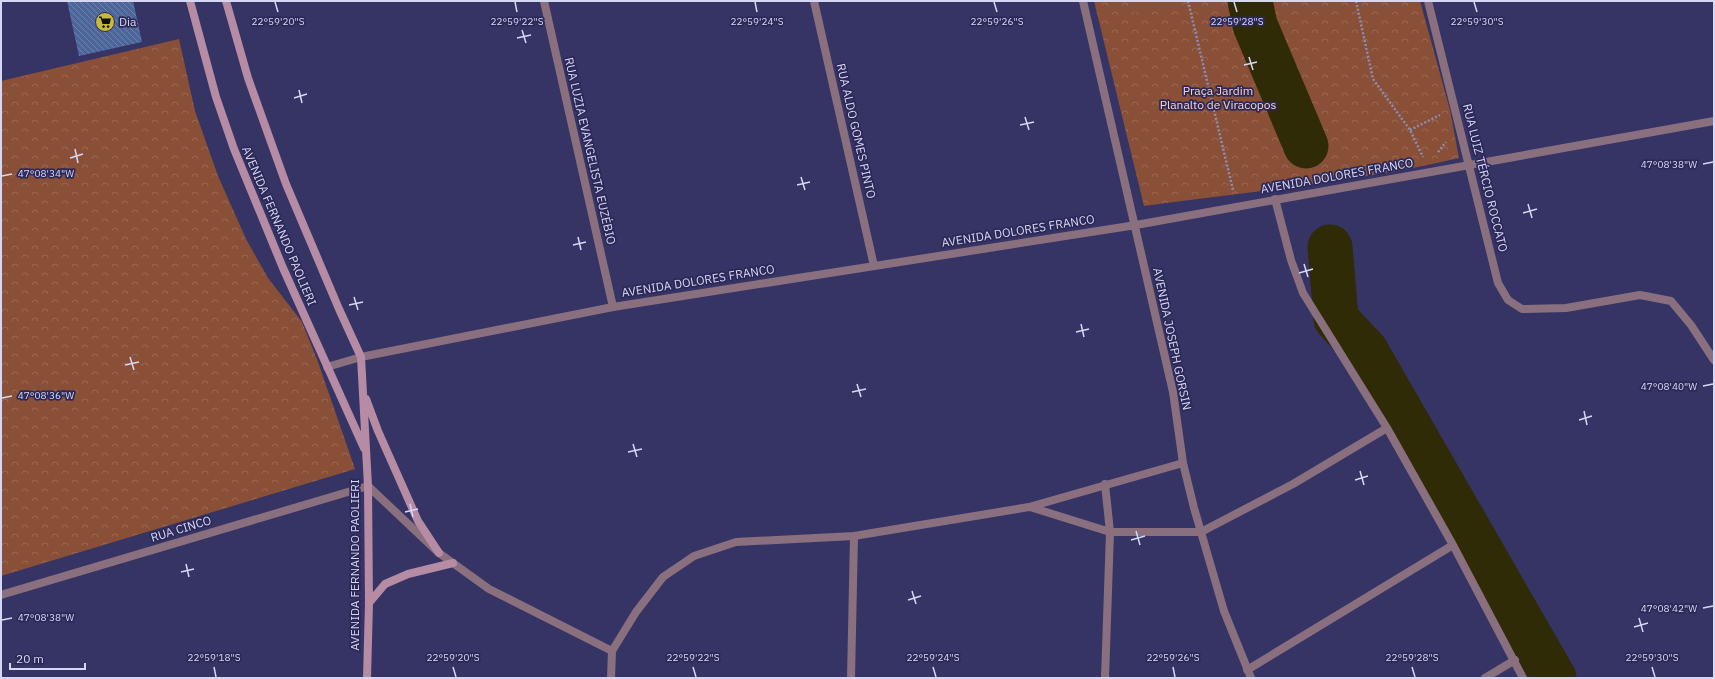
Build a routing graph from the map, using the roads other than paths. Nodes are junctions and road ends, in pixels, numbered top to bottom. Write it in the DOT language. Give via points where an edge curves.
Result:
graph roads {
  1 [pos="190,1"];
  2 [pos="226,1"];
  3 [pos="544,1"];
  4 [pos="814,1"];
  5 [pos="1083,1"];
  6 [pos="1428,1"];
  7 [pos="1714,121"];
  8 [pos="1470,166"];
  9 [pos="1275,199"];
  10 [pos="1136,225"];
  11 [pos="874,266"];
  12 [pos="613,307"];
  13 [pos="361,357"];
  14 [pos="1714,360"];
  15 [pos="327,367"];
  16 [pos="363,390"];
  17 [pos="1387,428"];
  18 [pos="366,452"];
  19 [pos="1183,463"];
  20 [pos="1105,484"];
  21 [pos="368,486"];
  22 [pos="1029,507"];
  23 [pos="1110,532"];
  24 [pos="1201,532"];
  25 [pos="854,536"];
  26 [pos="1453,545"];
  27 [pos="439,553"];
  28 [pos="453,563"];
  29 [pos="1,595"];
  30 [pos="369,603"];
  31 [pos="612,651"];
  32 [pos="1515,660"];
  33 [pos="1247,670"];
  34 [pos="367,678"];
  35 [pos="611,678"];
  36 [pos="852,678"];
  37 [pos="1105,678"];
  38 [pos="1251,678"];
  39 [pos="1485,678"];
  40 [pos="1523,678"];
  1 -- 15 [label="main road, AVENIDA FERNANDO PAOLIERI" via="216,98 234,149"];
  2 -- 13 [label="main road, AVENIDA FERNANDO PAOLIERI" via="248,78 286,184"];
  3 -- 12 [label="street, RUA LUZIA EVANGELISTA EUZÉBIO"];
  4 -- 11 [label="street, RUA ALDO GOMES PINTO"];
  5 -- 10 [label="street, AVENIDA JOSEPH GORSIN"];
  6 -- 8 [label="street, RUA LUIZ TÉRCIO ROCCATO"];
  7 -- 8 [label="street, AVENIDA DOLORES FRANCO"];
  8 -- 9 [label="street, AVENIDA DOLORES FRANCO"];
  8 -- 14 [label="street, RUA LUIZ TÉRCIO ROCCATO" via="1498,283 1508,300 1522,309 1566,308 1640,295 1671,301 1691,325"];
  9 -- 10 [label="street, AVENIDA DOLORES FRANCO"];
  9 -- 17 [label="street" via="1291,260 1303,293"];
  10 -- 11 [label="street, AVENIDA DOLORES FRANCO"];
  10 -- 19 [label="street, AVENIDA JOSEPH GORSIN" via="1173,392"];
  11 -- 12 [label="street, AVENIDA DOLORES FRANCO"];
  12 -- 13 [label="street, AVENIDA DOLORES FRANCO"];
  13 -- 15 [label="street, AVENIDA DOLORES FRANCO"];
  13 -- 16 [label="main road, AVENIDA FERNANDO PAOLIERI"];
  15 -- 18 [label="main road, AVENIDA FERNANDO PAOLIERI"];
  16 -- 18 [label="main road, AVENIDA FERNANDO PAOLIERI"];
  16 -- 27 [label="main road" via="378,431 418,521"];
  17 -- 24 [label="street" via="1293,484"];
  17 -- 26 [label="street"];
  18 -- 21 [label="main road, AVENIDA FERNANDO PAOLIERI"];
  19 -- 20 [label="street"];
  19 -- 24 [label="street, AVENIDA JOSEPH GORSIN"];
  20 -- 22 [label="street"];
  20 -- 23 [label="street"];
  21 -- 27 [label="street"];
  21 -- 29 [label="street, RUA CINCO"];
  21 -- 30 [label="main road, AVENIDA FERNANDO PAOLIERI"];
  22 -- 23 [label="street"];
  22 -- 25 [label="street"];
  23 -- 24 [label="street"];
  23 -- 37 [label="street"];
  24 -- 33 [label="street, AVENIDA JOSEPH GORSIN" via="1224,611"];
  25 -- 31 [label="street" via="736,542 694,556 663,577 636,612"];
  25 -- 36 [label="street"];
  26 -- 32 [label="street"];
  26 -- 33 [label="street"];
  27 -- 28 [label="street"];
  28 -- 30 [label="main road" via="408,574 385,584"];
  28 -- 31 [label="street" via="489,589"];
  30 -- 34 [label="main road, AVENIDA FERNANDO PAOLIERI"];
  31 -- 35 [label="street"];
  32 -- 39 [label="street"];
  32 -- 40 [label="street"];
  33 -- 38 [label="street, AVENIDA JOSEPH GORSIN"];
}
